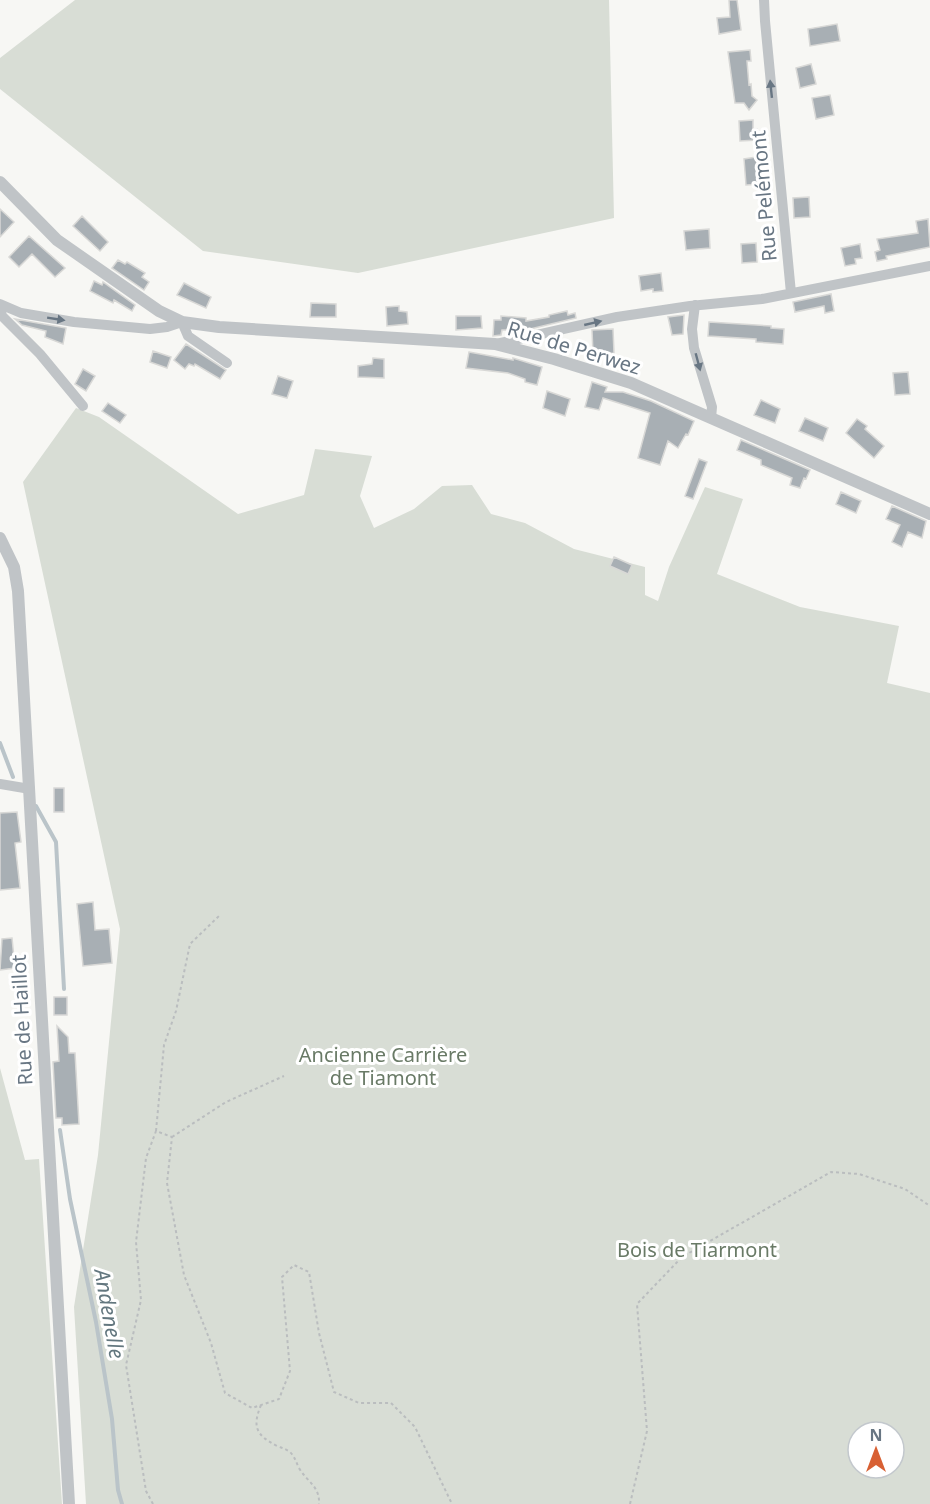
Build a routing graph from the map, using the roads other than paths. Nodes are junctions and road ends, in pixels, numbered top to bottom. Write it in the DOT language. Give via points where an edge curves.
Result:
graph roads {
  1 [pos="764,0"];
  2 [pos="0,182"];
  3 [pos="930,266"];
  4 [pos="791,293"];
  5 [pos="695,305"];
  6 [pos="0,306"];
  7 [pos="182,322"];
  8 [pos="495,344"];
  9 [pos="227,363"];
  10 [pos="82,406"];
  11 [pos="711,417"];
  12 [pos="930,514"];
  13 [pos="0,538"];
  14 [pos="0,784"];
  15 [pos="30,789"];
  16 [pos="69,1504"];
  4 -- 1 [label="street, Rue Pelémont, one-way"];
  2 -- 7 [label="street, Rue de Perwez" via="57,240 159,311"];
  3 -- 4 [label="street"];
  4 -- 5 [label="street" via="762,300"];
  8 -- 5 [label="street, one-way" via="617,317"];
  5 -- 11 [label="street, one-way" via="694,348 712,408"];
  6 -- 7 [label="street, one-way" via="74,322 150,329"];
  6 -- 10 [label="street" via="2,316 40,354"];
  7 -- 8 [label="street, Rue de Perwez"];
  7 -- 9 [label="street, Rue de Perwez" via="188,336"];
  8 -- 11 [label="street, Rue de Perwez" via="631,383"];
  11 -- 12 [label="street, Rue de Perwez"];
  13 -- 15 [label="street, Rue de Haillot" via="14,567 18,591"];
  14 -- 15 [label="street"];
  15 -- 16 [label="street, Rue de Haillot"];
}
